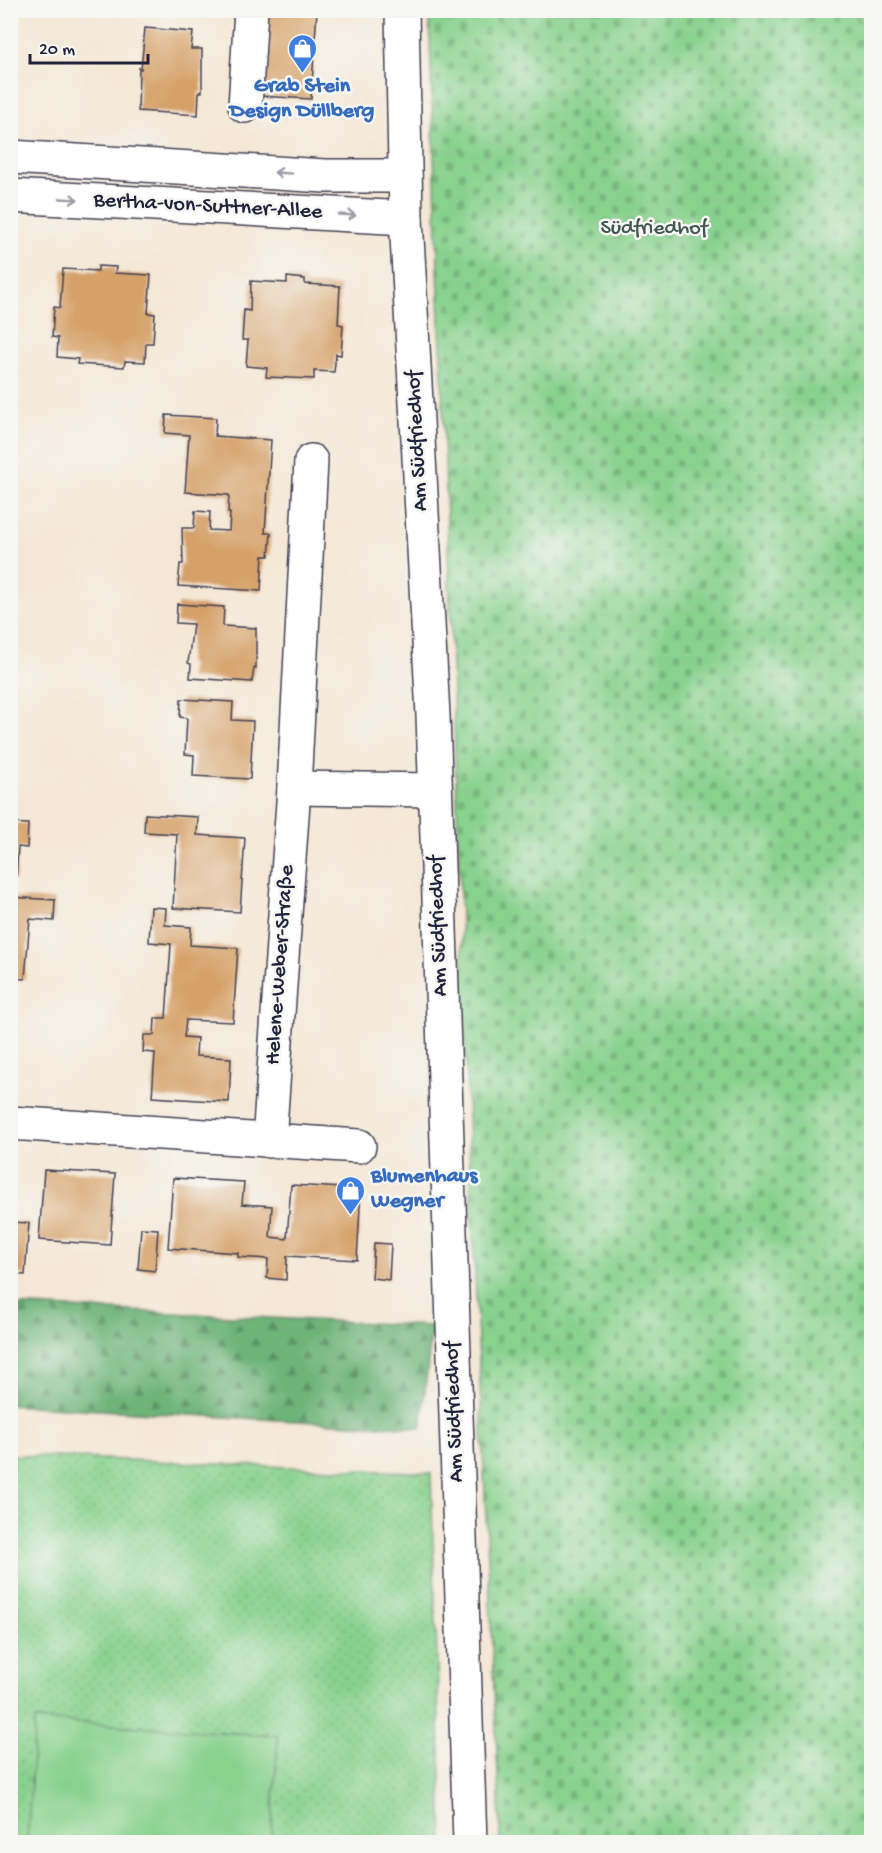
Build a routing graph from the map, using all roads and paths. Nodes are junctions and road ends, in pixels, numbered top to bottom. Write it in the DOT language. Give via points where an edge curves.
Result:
graph roads {
  1 [pos="251,10"];
  2 [pos="402,10"];
  3 [pos="245,106"];
  4 [pos="10,157"];
  5 [pos="405,176"];
  6 [pos="10,196"];
  7 [pos="406,218"];
  8 [pos="311,461"];
  9 [pos="294,788"];
  10 [pos="434,790"];
  11 [pos="10,1123"];
  12 [pos="269,1141"];
  13 [pos="359,1146"];
  14 [pos="470,1842"];
  1 -- 3 [label="street"];
  2 -- 5 [label="street, Am Südfriedhof"];
  5 -- 4 [label="street, Bertha-von-Suttner-Allee, one-way" via="326,176"];
  5 -- 7 [label="street, Am Südfriedhof"];
  6 -- 7 [label="street, Bertha-von-Suttner-Allee, one-way"];
  7 -- 10 [label="street, Am Südfriedhof"];
  8 -- 9 [label="street, Helene-Weber-Straße"];
  9 -- 10 [label="street"];
  9 -- 12 [label="street, Helene-Weber-Straße"];
  10 -- 14 [label="street, Am Südfriedhof"];
  11 -- 12 [label="street"];
  12 -- 13 [label="street"];
}
